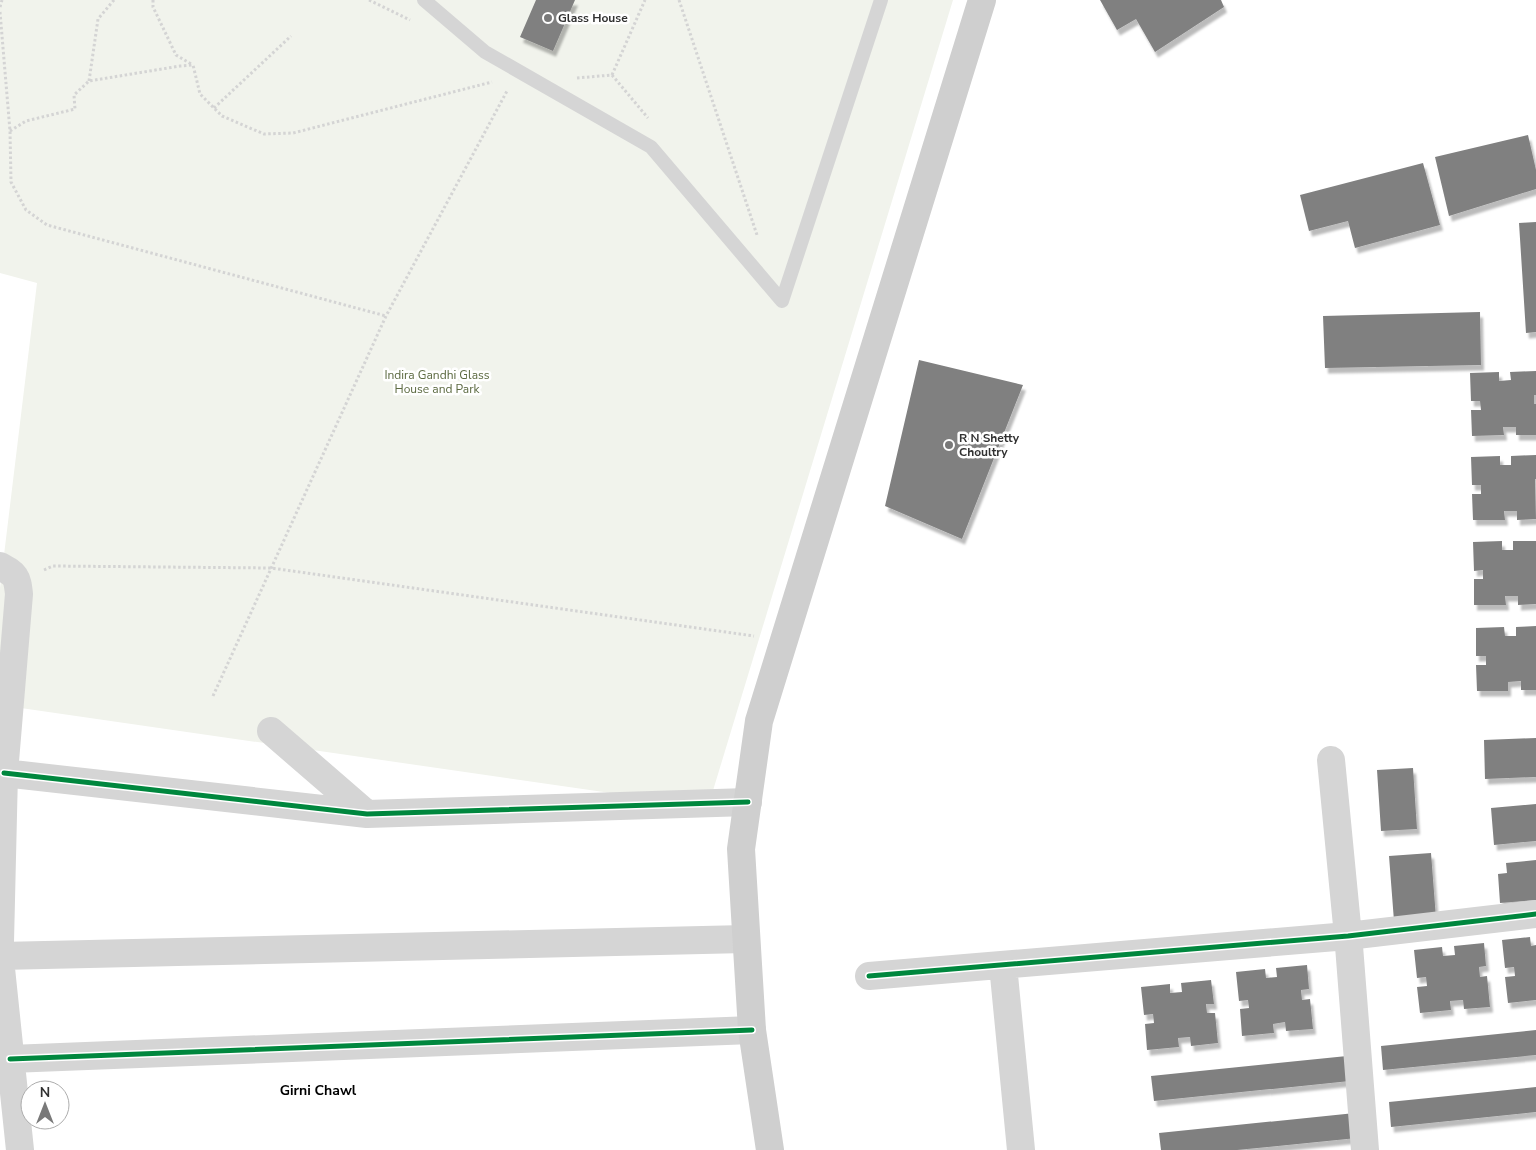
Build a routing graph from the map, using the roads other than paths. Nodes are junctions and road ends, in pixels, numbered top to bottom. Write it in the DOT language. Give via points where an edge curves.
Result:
graph roads {
  1 [pos="424,0"];
  2 [pos="881,0"];
  3 [pos="982,0"];
  4 [pos="9,573"];
  5 [pos="271,731"];
  6 [pos="1332,760"];
  7 [pos="4,773"];
  8 [pos="748,802"];
  9 [pos="367,814"];
  10 [pos="1536,914"];
  11 [pos="1348,936"];
  12 [pos="746,939"];
  13 [pos="0,942"];
  14 [pos="0,958"];
  15 [pos="1003,965"];
  16 [pos="869,976"];
  17 [pos="752,1030"];
  18 [pos="10,1058"];
  19 [pos="20,1150"];
  20 [pos="770,1150"];
  21 [pos="1021,1150"];
  22 [pos="1365,1150"];
  1 -- 2 [label="lane" via="485,52 651,147 782,301"];
  3 -- 8 [label="main road" via="759,721"];
  4 -- 7 [label="street" via="19,594"];
  5 -- 9 [label="street"];
  6 -- 11 [label="street"];
  7 -- 9 [label="street"];
  7 -- 13 [label="street"];
  8 -- 9 [label="street"];
  8 -- 12 [label="main road" via="741,849"];
  10 -- 11 [label="street"];
  11 -- 15 [label="street"];
  11 -- 22 [label="street"];
  12 -- 14 [label="street"];
  12 -- 17 [label="main road"];
  14 -- 18 [label="street"];
  15 -- 16 [label="street"];
  15 -- 21 [label="street"];
  17 -- 18 [label="street"];
  17 -- 20 [label="main road"];
  18 -- 19 [label="street"];
}
